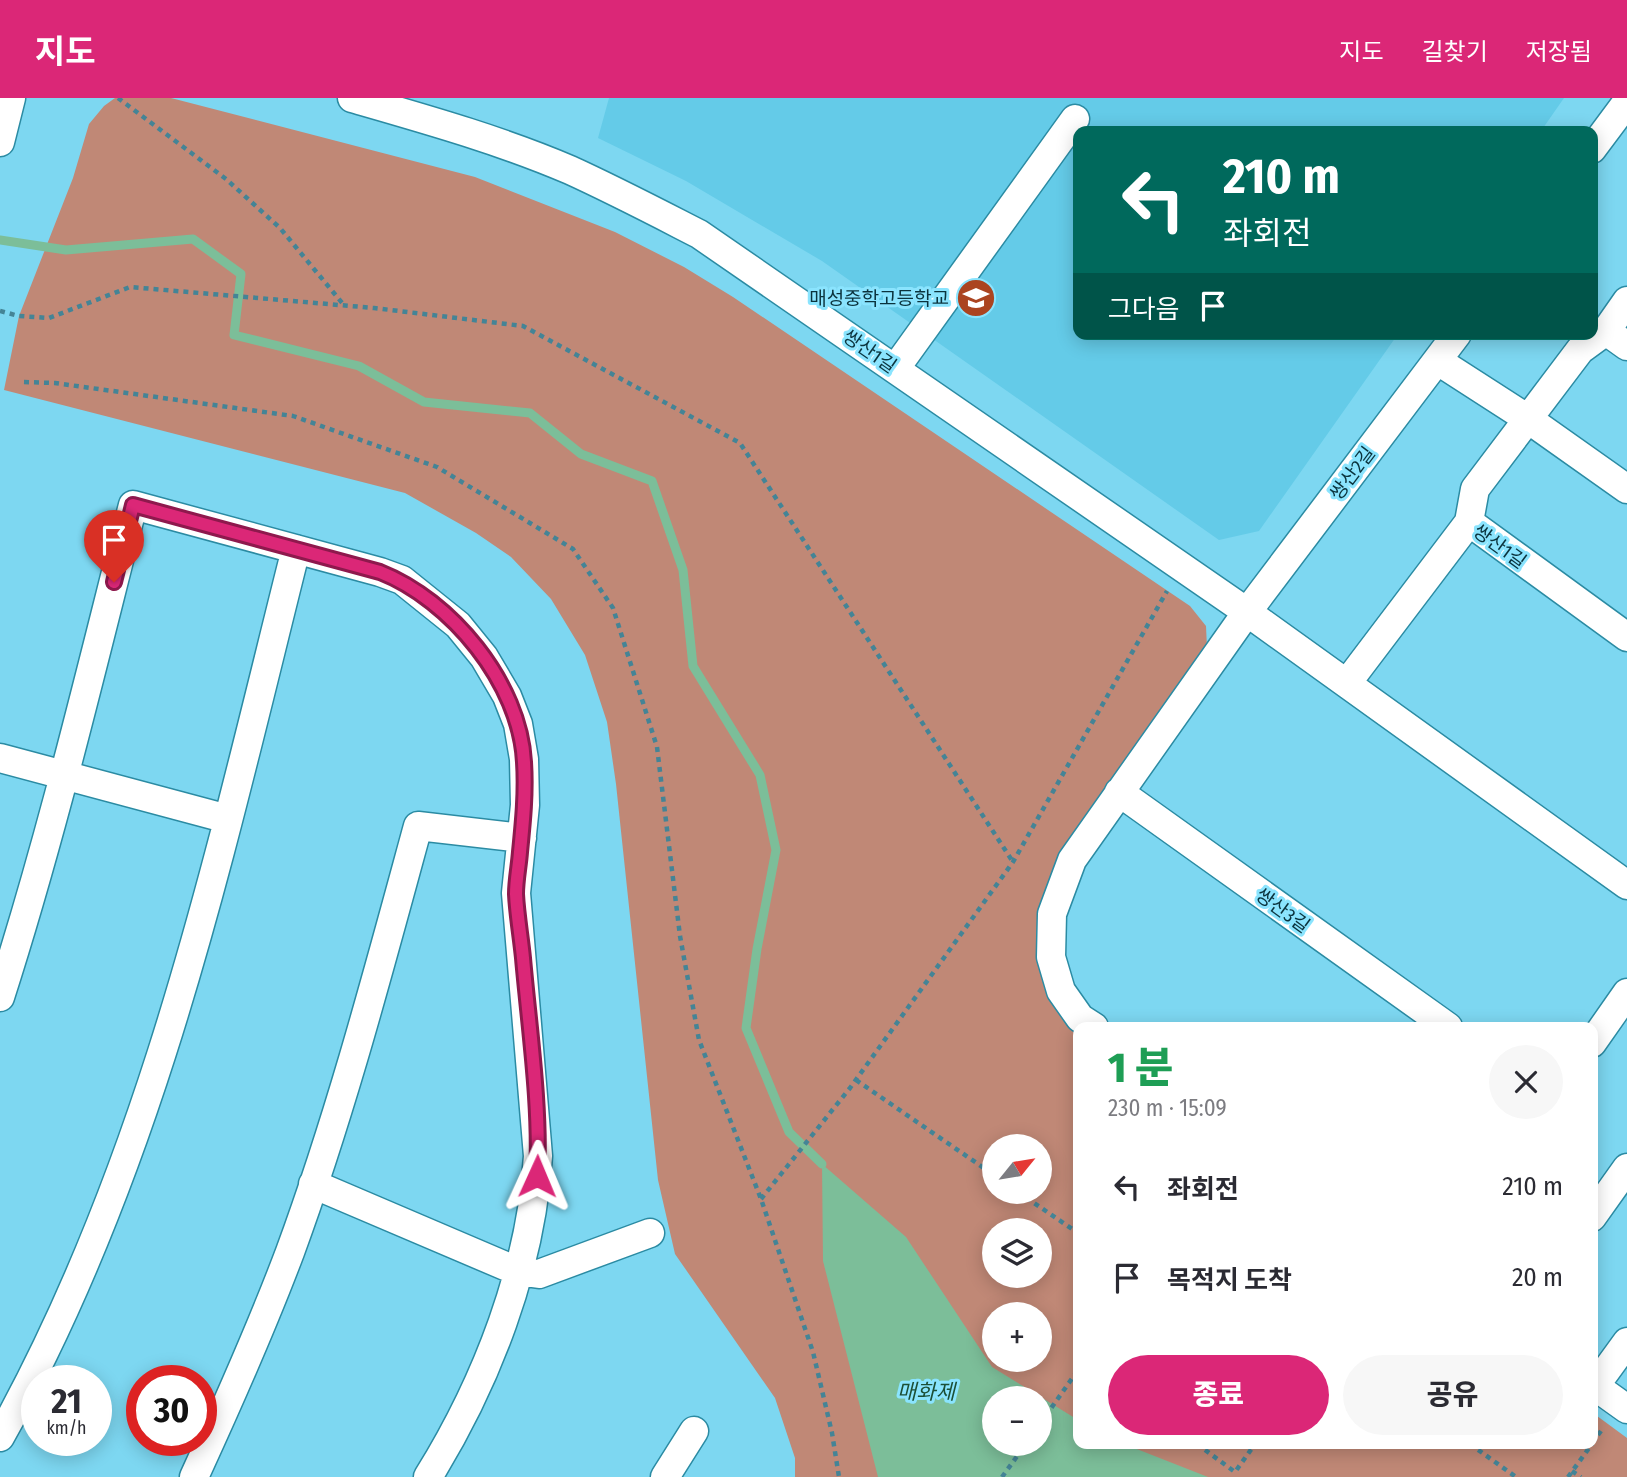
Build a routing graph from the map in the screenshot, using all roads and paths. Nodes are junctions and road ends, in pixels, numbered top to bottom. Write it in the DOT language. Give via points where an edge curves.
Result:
graph roads {
  1 [pos="11,98"];
  2 [pos="118,98"];
  3 [pos="352,98"];
  4 [pos="1627,102"];
  5 [pos="1075,119"];
  6 [pos="2,136"];
  7 [pos="1598,141"];
  8 [pos="1627,301"];
  9 [pos="343,305"];
  10 [pos="0,311"];
  11 [pos="1616,339"];
  12 [pos="1453,340"];
  13 [pos="1438,361"];
  14 [pos="895,369"];
  15 [pos="1528,419"];
  16 [pos="1627,489"];
  17 [pos="1469,522"];
  18 [pos="296,549"];
  19 [pos="1181,566"];
  20 [pos="1247,612"];
  21 [pos="1627,637"];
  22 [pos="1347,683"];
  23 [pos="0,758"];
  24 [pos="64,776"];
  25 [pos="1119,792"];
  26 [pos="228,819"];
  27 [pos="522,838"];
  28 [pos="1013,862"];
  29 [pos="1627,885"];
  30 [pos="1627,993"];
  31 [pos="0,997"];
  32 [pos="1086,1022"];
  33 [pos="1441,1022"];
  34 [pos="1598,1034"];
  35 [pos="856,1080"];
  36 [pos="982,1167"];
  37 [pos="1627,1168"];
  38 [pos="313,1184"];
  39 [pos="1036,1204"];
  40 [pos="1598,1209"];
  41 [pos="1073,1230"];
  42 [pos="650,1233"];
  43 [pos="517,1272"];
  44 [pos="1627,1342"];
  45 [pos="1073,1377"];
  46 [pos="1598,1380"];
  47 [pos="1598,1390"];
  48 [pos="1052,1407"];
  49 [pos="1618,1414"];
  50 [pos="694,1431"];
  51 [pos="1598,1436"];
  52 [pos="0,1437"];
  53 [pos="1204,1449"];
  54 [pos="1251,1449"];
  55 [pos="1477,1449"];
  56 [pos="1588,1449"];
  57 [pos="1017,1456"];
  58 [pos="1573,1471"];
  59 [pos="194,1477"];
  60 [pos="428,1477"];
  61 [pos="665,1477"];
  62 [pos="839,1477"];
  63 [pos="1002,1477"];
  64 [pos="1516,1477"];
  65 [pos="1568,1477"];
  66 [pos="1581,1477"];
  1 -- 6 [label="street"];
  2 -- 9 [label="path" via="226,178 280,228"];
  3 -- 14 [label="street, 쌍산1길" via="508,146 636,201 699,234"];
  4 -- 7 [label="street"];
  5 -- 14 [label="street"];
  8 -- 11 [label="street"];
  9 -- 10 [label="path" via="130,287 49,318"];
  9 -- 28 [label="path" via="523,326 740,443"];
  11 -- 15 [label="street" via="1580,350"];
  12 -- 13 [label="street, 쌍산2길"];
  13 -- 15 [label="street"];
  13 -- 20 [label="street, 쌍산2길"];
  14 -- 19 [label="street, 쌍산1길"];
  15 -- 16 [label="street"];
  15 -- 17 [label="street" via="1475,489"];
  17 -- 21 [label="street, 쌍산1길"];
  17 -- 22 [label="street, 쌍산1길"];
  18 -- 24 [label="street" via="133,505"];
  18 -- 26 [label="street"];
  18 -- 27 [label="street" via="402,580 458,625 484,657 518,724 524,759"];
  19 -- 20 [label="street, 쌍산1길"];
  19 -- 28 [label="path"];
  20 -- 22 [label="street, 쌍산1길"];
  20 -- 25 [label="street"];
  22 -- 29 [label="street, 쌍산1길"];
  23 -- 24 [label="street"];
  24 -- 26 [label="street"];
  24 -- 31 [label="street"];
  25 -- 32 [label="street" via="1072,860 1052,914 1051,957 1061,991"];
  25 -- 33 [label="street, 쌍산3길"];
  26 -- 52 [label="street" via="154,1079 122,1172 63,1313"];
  27 -- 38 [label="street" via="418,826"];
  27 -- 43 [label="street" via="516,893 538,1156 535,1196"];
  28 -- 35 [label="path"];
  30 -- 34 [label="street"];
  35 -- 36 [label="path"];
  35 -- 62 [label="path" via="761,1199 813,1352"];
  37 -- 40 [label="street"];
  38 -- 43 [label="street"];
  38 -- 59 [label="street" via="289,1253"];
  39 -- 41 [label="path"];
  42 -- 43 [label="street" via="539,1274"];
  43 -- 60 [label="street" via="480,1383"];
  44 -- 46 [label="street"];
  45 -- 48 [label="path"];
  47 -- 49 [label="street"];
  49 -- 51 [label="path"];
  50 -- 61 [label="street"];
  53 -- 54 [label="path" via="1235,1472"];
  55 -- 64 [label="path"];
  56 -- 58 [label="path"];
  57 -- 63 [label="path"];
  58 -- 65 [label="path"];
  58 -- 66 [label="path"];
}
